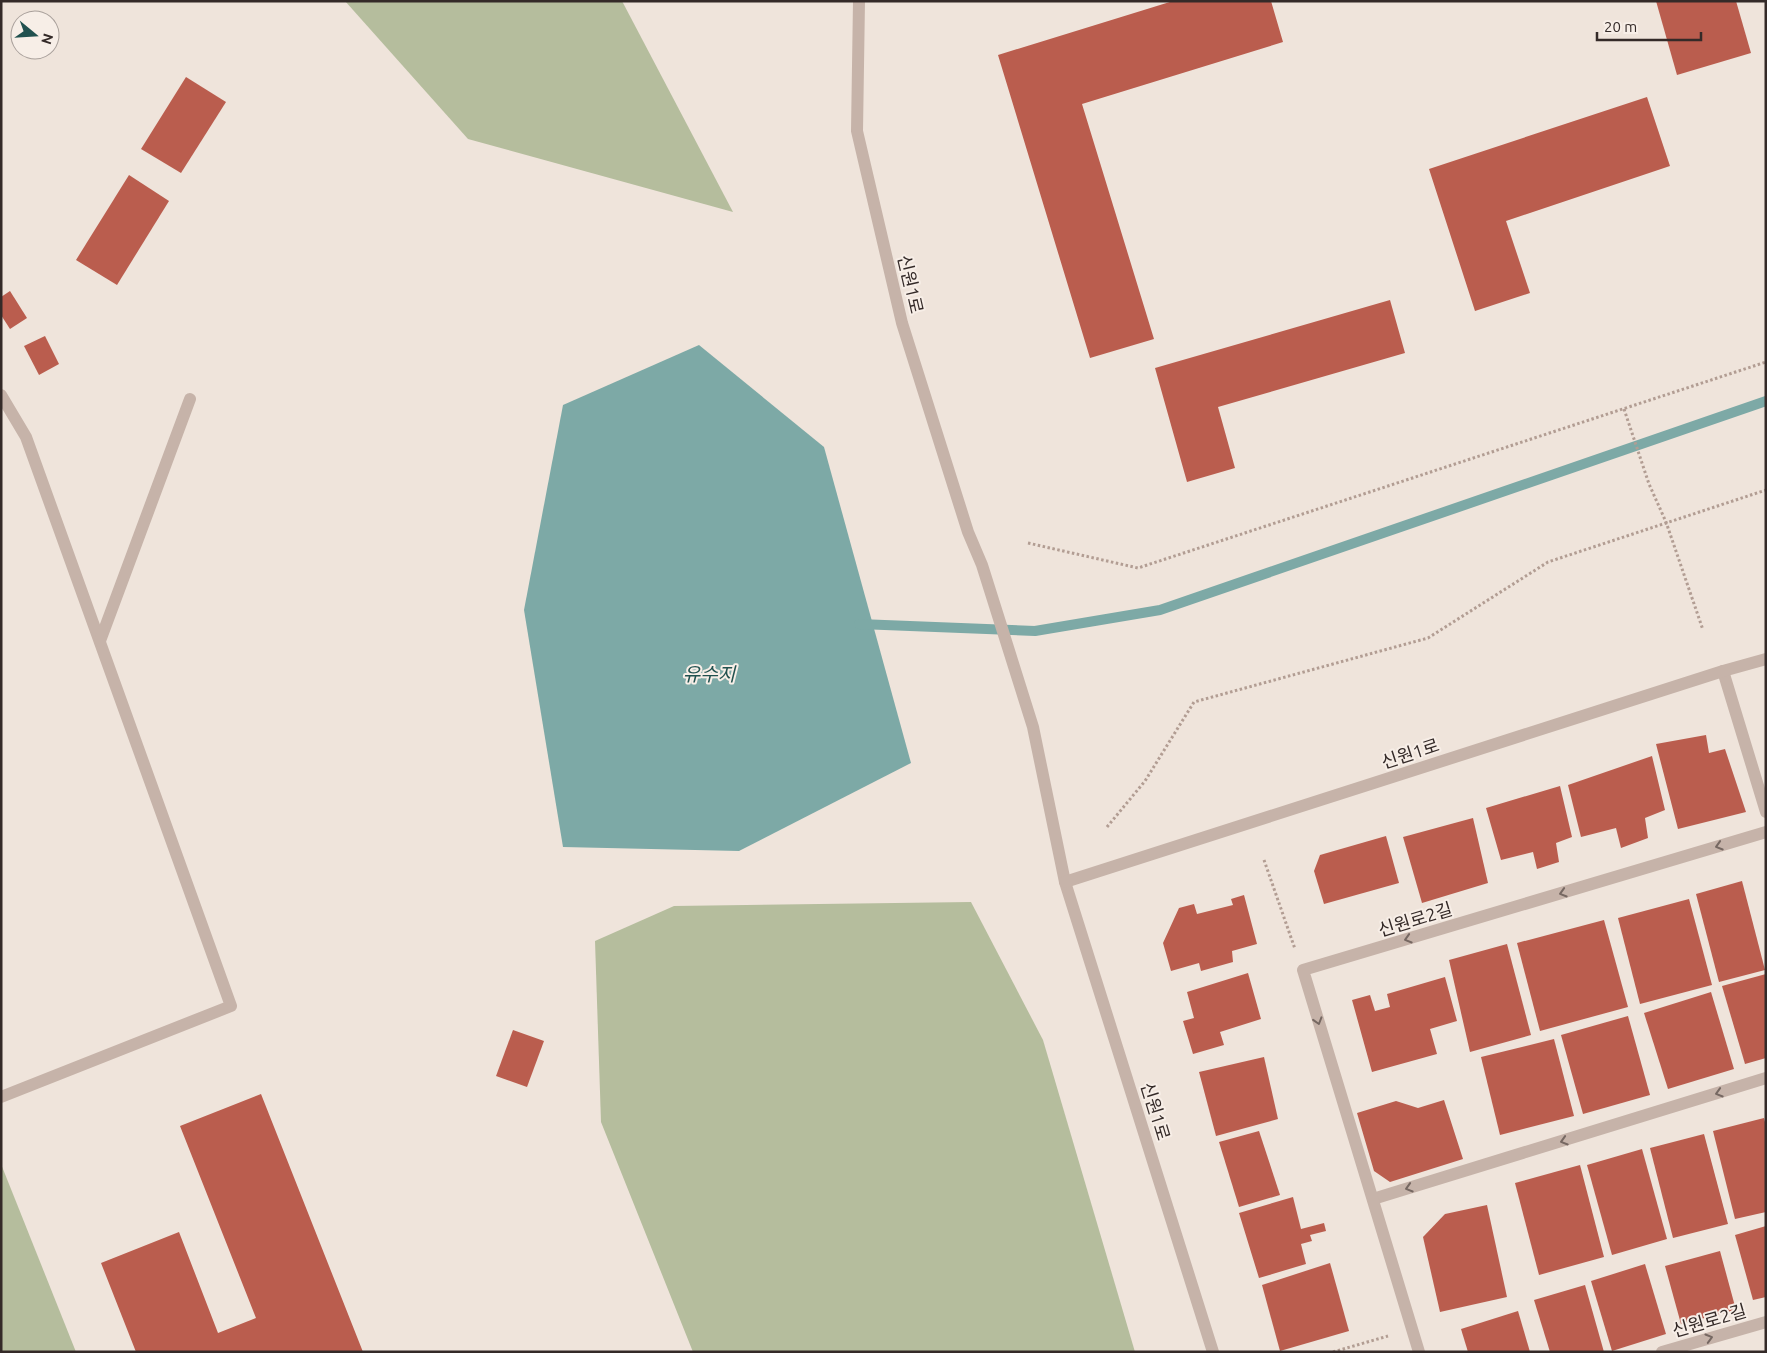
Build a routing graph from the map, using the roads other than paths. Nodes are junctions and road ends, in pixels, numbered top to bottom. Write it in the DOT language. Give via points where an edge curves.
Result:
graph roads {
  1 [pos="859,1"];
  2 [pos="1,395"];
  3 [pos="190,399"];
  4 [pos="100,641"];
  5 [pos="1766,659"];
  6 [pos="1723,671"];
  7 [pos="1766,812"];
  8 [pos="1766,832"];
  9 [pos="1065,882"];
  10 [pos="1766,1078"];
  11 [pos="1,1097"];
  12 [pos="1373,1200"];
  13 [pos="1766,1322"];
  14 [pos="1213,1352"];
  15 [pos="1419,1352"];
  16 [pos="1662,1352"];
  1 -- 9 [label="street, 신원1로" via="857,130 902,323 1033,727"];
  2 -- 4 [label="street" via="26,437"];
  3 -- 4 [label="street"];
  4 -- 11 [label="street" via="231,1006"];
  5 -- 6 [label="street, 신원1로"];
  6 -- 7 [label="street"];
  6 -- 9 [label="street, 신원1로"];
  8 -- 12 [label="street, 신원로2길, one-way" via="1303,970"];
  9 -- 14 [label="street, 신원1로"];
  10 -- 12 [label="street, one-way"];
  12 -- 15 [label="street"];
  16 -- 13 [label="street, 신원로2길, one-way"];
}
